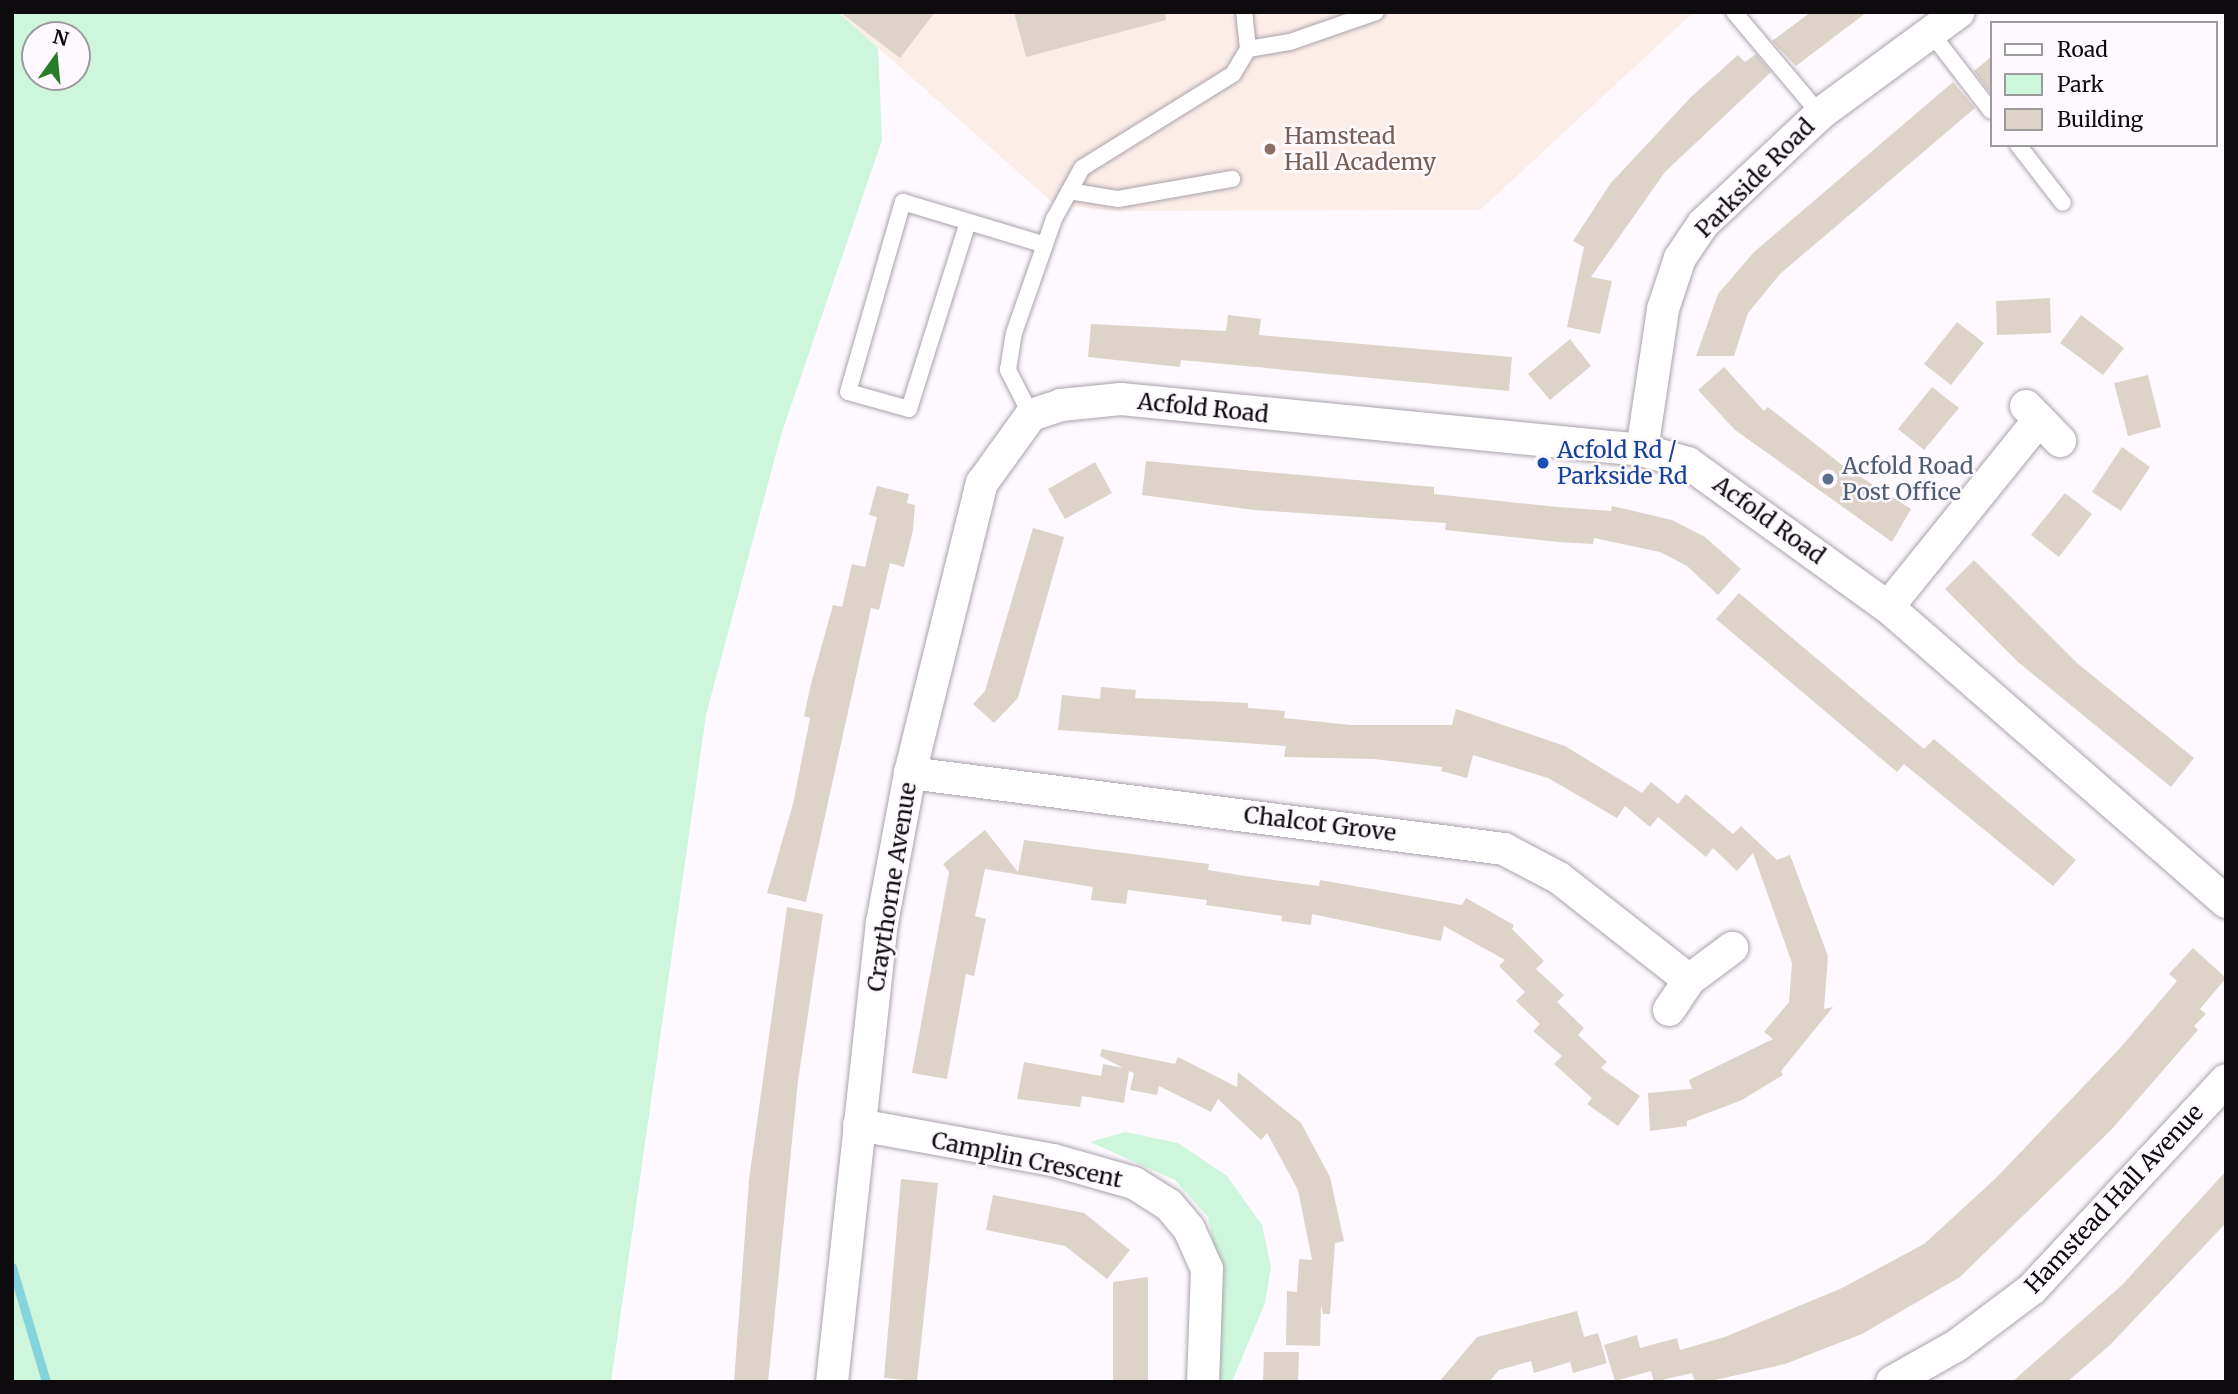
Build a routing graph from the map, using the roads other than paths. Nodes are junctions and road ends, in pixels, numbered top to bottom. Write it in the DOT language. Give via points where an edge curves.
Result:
graph roads {
  1 [pos="1244,12"];
  2 [pos="1377,12"];
  3 [pos="1734,12"];
  4 [pos="1959,12"];
  5 [pos="1931,33"];
  6 [pos="1248,49"];
  7 [pos="1990,110"];
  8 [pos="1819,114"];
  9 [pos="2020,147"];
  10 [pos="1232,179"];
  11 [pos="1069,191"];
  12 [pos="2063,203"];
  13 [pos="968,222"];
  14 [pos="1045,245"];
  15 [pos="1031,415"];
  16 [pos="2041,423"];
  17 [pos="1642,450"];
  18 [pos="1888,607"];
  19 [pos="910,773"];
  20 [pos="2226,902"];
  21 [pos="1732,948"];
  22 [pos="1689,980"];
  23 [pos="1669,1010"];
  24 [pos="2226,1080"];
  25 [pos="859,1125"];
  26 [pos="832,1382"];
  27 [pos="1203,1382"];
  28 [pos="1892,1382"];
  1 -- 6 [label="lane"];
  2 -- 6 [label="lane" via="1290,42"];
  3 -- 8 [label="lane"];
  4 -- 5 [label="street, Parkside Road"];
  5 -- 7 [label="lane"];
  5 -- 8 [label="street, Parkside Road"];
  6 -- 11 [label="lane" via="1233,74 1082,168"];
  8 -- 17 [label="street, Parkside Road" via="1703,224 1680,258 1663,309"];
  9 -- 12 [label="lane"];
  10 -- 11 [label="lane" via="1118,199"];
  11 -- 14 [label="lane"];
  13 -- 13 [label="lane" via="903,202 848,392 909,409"];
  13 -- 14 [label="lane"];
  14 -- 15 [label="lane" via="1014,333 1008,370"];
  15 -- 17 [label="street, Acfold Road" via="1061,405 1121,400"];
  15 -- 19 [label="street, Craythorne Avenue" via="982,483"];
  16 -- 18 [label="street"];
  17 -- 18 [label="street, Acfold Road" via="1688,463"];
  18 -- 20 [label="street, Acfold Road"];
  19 -- 22 [label="street, Chalcot Grove" via="1504,849 1559,878"];
  19 -- 25 [label="street, Craythorne Avenue" via="882,923"];
  21 -- 22 [label="street"];
  22 -- 23 [label="street"];
  24 -- 28 [label="street, Hamstead Hall Avenue" via="2032,1289 1956,1346"];
  25 -- 26 [label="street, Craythorne Avenue"];
  25 -- 27 [label="street, Camplin Crescent" via="1053,1160 1134,1183 1169,1205 1189,1228 1207,1269"];
}
